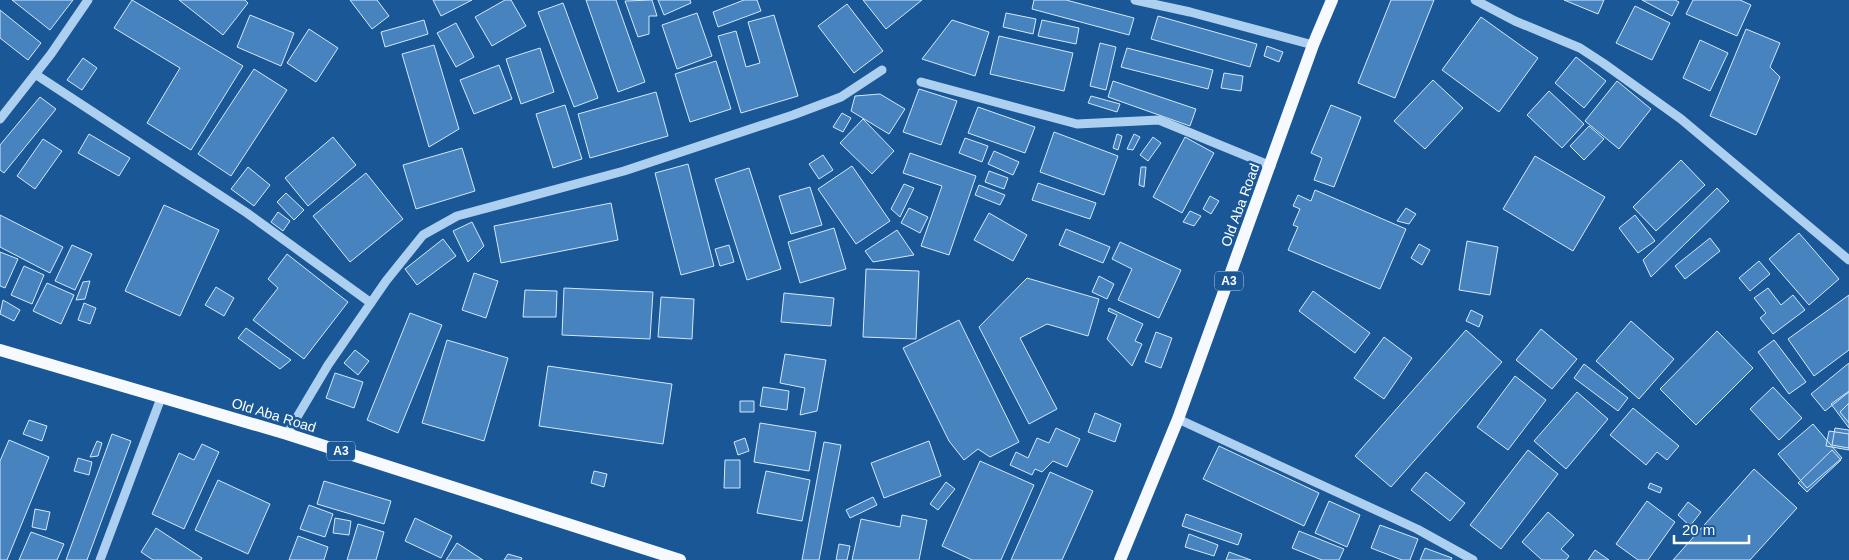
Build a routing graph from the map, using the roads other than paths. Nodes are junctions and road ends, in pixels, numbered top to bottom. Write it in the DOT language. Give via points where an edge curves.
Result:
graph roads {
  1 [pos="88,0"];
  2 [pos="1135,0"];
  3 [pos="1332,0"];
  4 [pos="1475,0"];
  5 [pos="1313,45"];
  6 [pos="882,70"];
  7 [pos="35,74"];
  8 [pos="921,82"];
  9 [pos="0,118"];
  10 [pos="1271,166"];
  11 [pos="1849,260"];
  12 [pos="371,303"];
  13 [pos="0,350"];
  14 [pos="160,398"];
  15 [pos="1178,419"];
  16 [pos="287,434"];
  17 [pos="100,560"];
  18 [pos="680,560"];
  19 [pos="1120,560"];
  20 [pos="1473,560"];
  1 -- 7 [label="street"];
  2 -- 5 [label="street"];
  3 -- 5 [label="main road, Old Aba Road / A3"];
  4 -- 11 [label="street" via="1580,48 1603,63 1681,119"];
  5 -- 10 [label="main road, Old Aba Road / A3"];
  6 -- 12 [label="street" via="841,97 793,115 624,171 457,216 423,235"];
  7 -- 9 [label="street"];
  7 -- 12 [label="street" via="247,213"];
  8 -- 10 [label="street" via="1077,124 1159,120"];
  10 -- 15 [label="main road, Old Aba Road / A3"];
  12 -- 16 [label="street" via="328,365"];
  13 -- 14 [label="main road, Old Aba Road / A3"];
  14 -- 16 [label="main road, Old Aba Road / A3"];
  14 -- 17 [label="street"];
  15 -- 19 [label="main road, Old Aba Road / A3"];
  15 -- 20 [label="street" via="1417,529"];
  16 -- 18 [label="main road, Old Aba Road / A3"];
}
